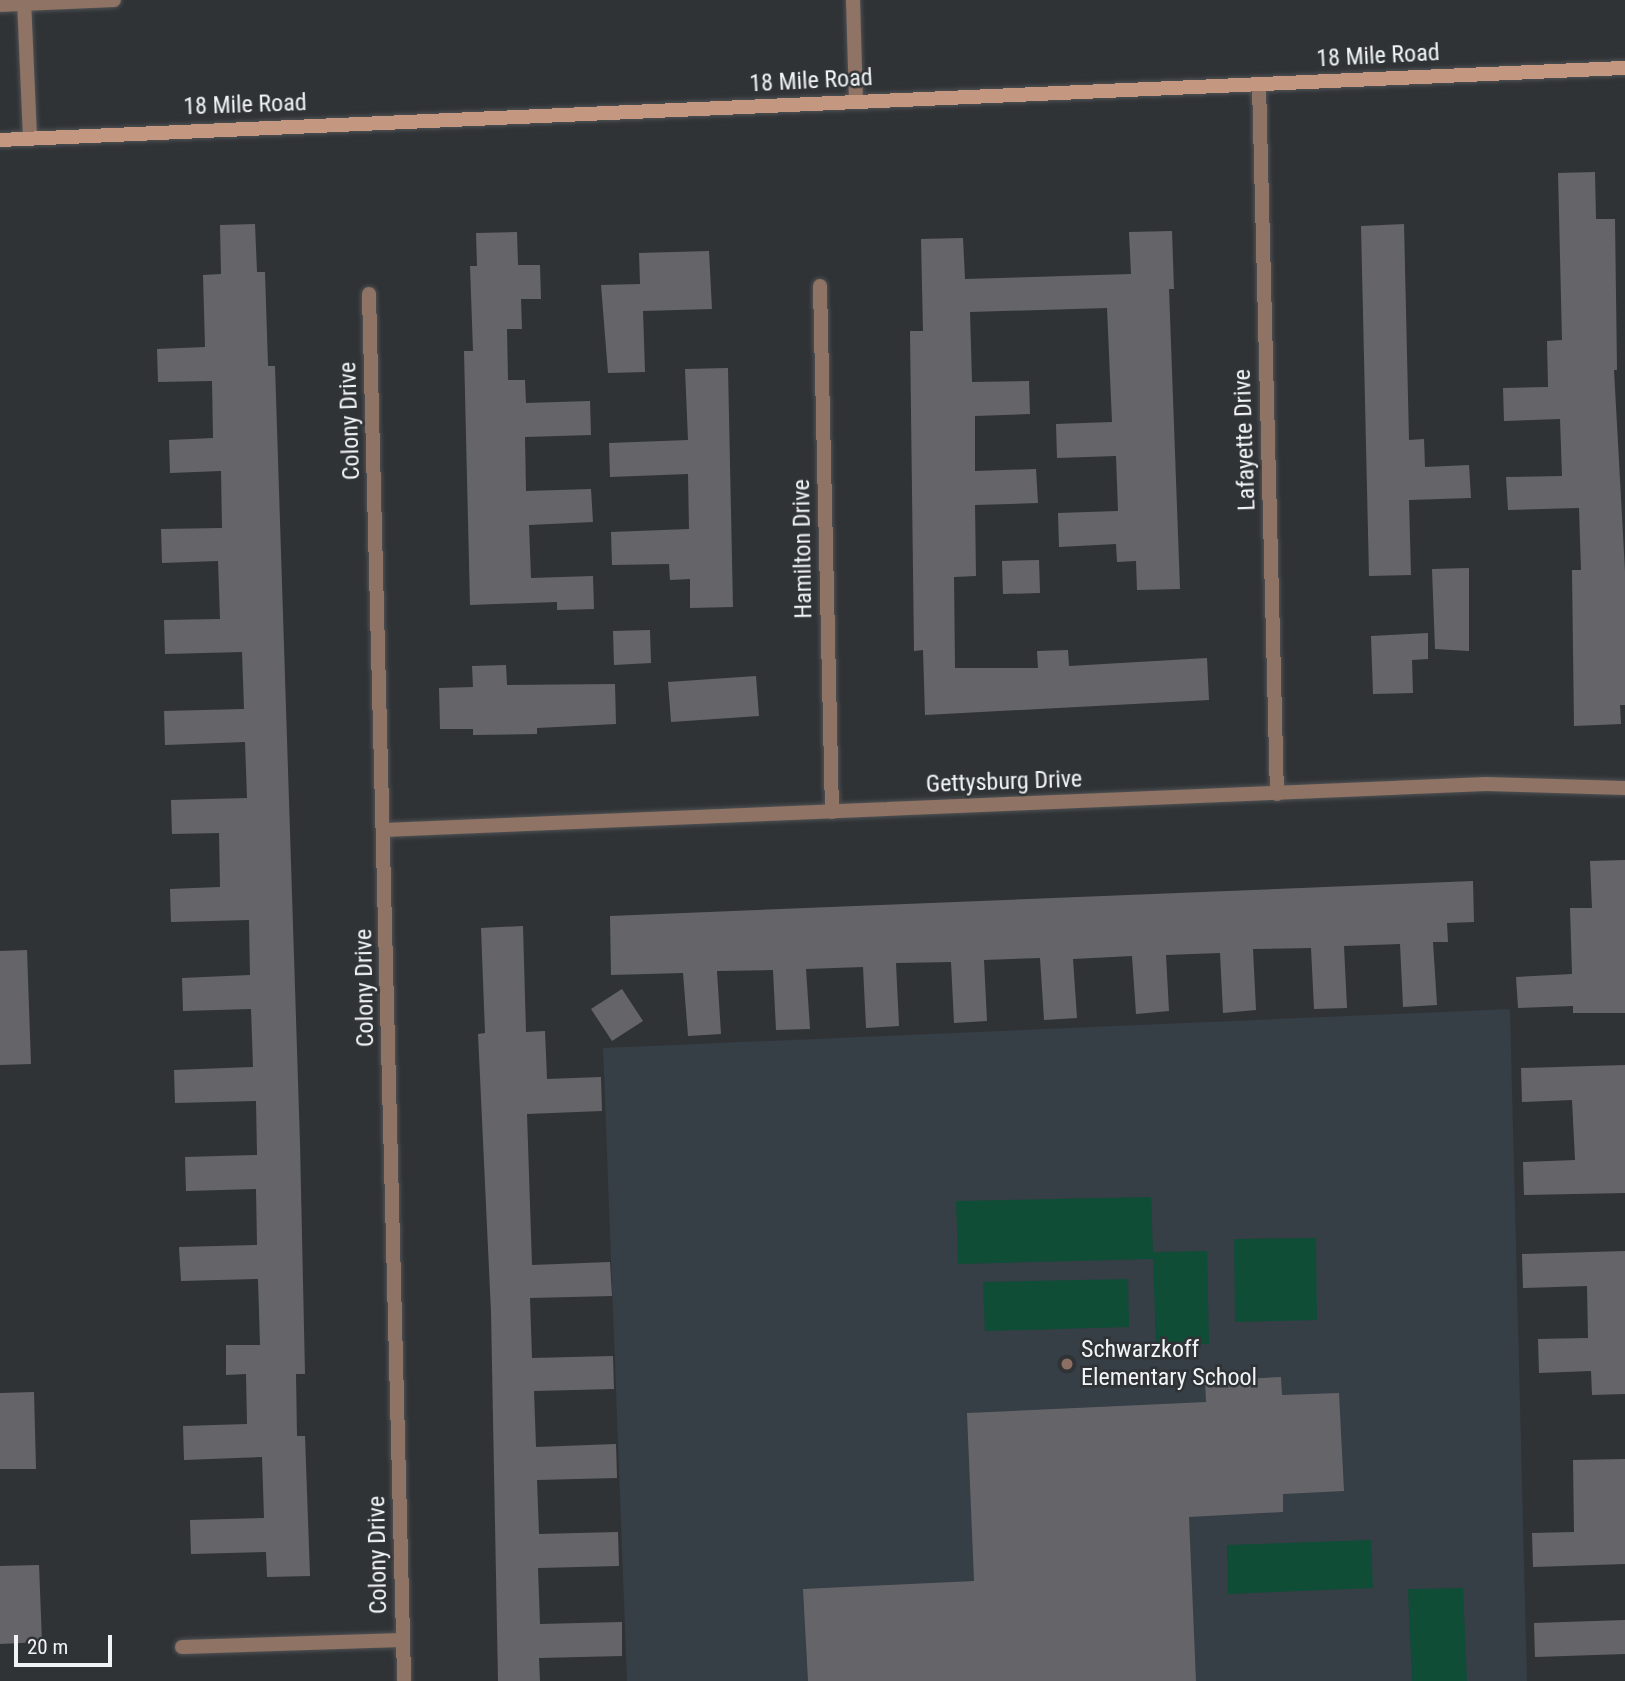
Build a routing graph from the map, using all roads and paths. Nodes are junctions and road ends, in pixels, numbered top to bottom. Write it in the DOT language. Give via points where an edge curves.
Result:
graph roads {
  1 [pos="114,0"];
  2 [pos="853,0"];
  3 [pos="24,2"];
  4 [pos="0,5"];
  5 [pos="1625,68"];
  6 [pos="1259,84"];
  7 [pos="856,102"];
  8 [pos="30,139"];
  9 [pos="0,140"];
  10 [pos="820,286"];
  11 [pos="369,294"];
  12 [pos="1625,788"];
  13 [pos="1278,794"];
  14 [pos="832,812"];
  15 [pos="384,830"];
  16 [pos="403,1640"];
  17 [pos="182,1647"];
  18 [pos="404,1681"];
  1 -- 3 [label="street"];
  2 -- 7 [label="street"];
  3 -- 4 [label="street"];
  3 -- 8 [label="street"];
  5 -- 6 [label="street, 18 Mile Road"];
  6 -- 7 [label="street, 18 Mile Road"];
  6 -- 13 [label="street, Lafayette Drive"];
  7 -- 8 [label="street, 18 Mile Road"];
  8 -- 9 [label="street, 18 Mile Road"];
  10 -- 14 [label="street, Hamilton Drive"];
  11 -- 15 [label="street, Colony Drive"];
  12 -- 13 [label="street, Gettysburg Drive" via="1486,784"];
  13 -- 14 [label="street, Gettysburg Drive"];
  14 -- 15 [label="street, Gettysburg Drive"];
  15 -- 16 [label="street, Colony Drive"];
  16 -- 17 [label="street"];
  16 -- 18 [label="street, Colony Drive"];
}
